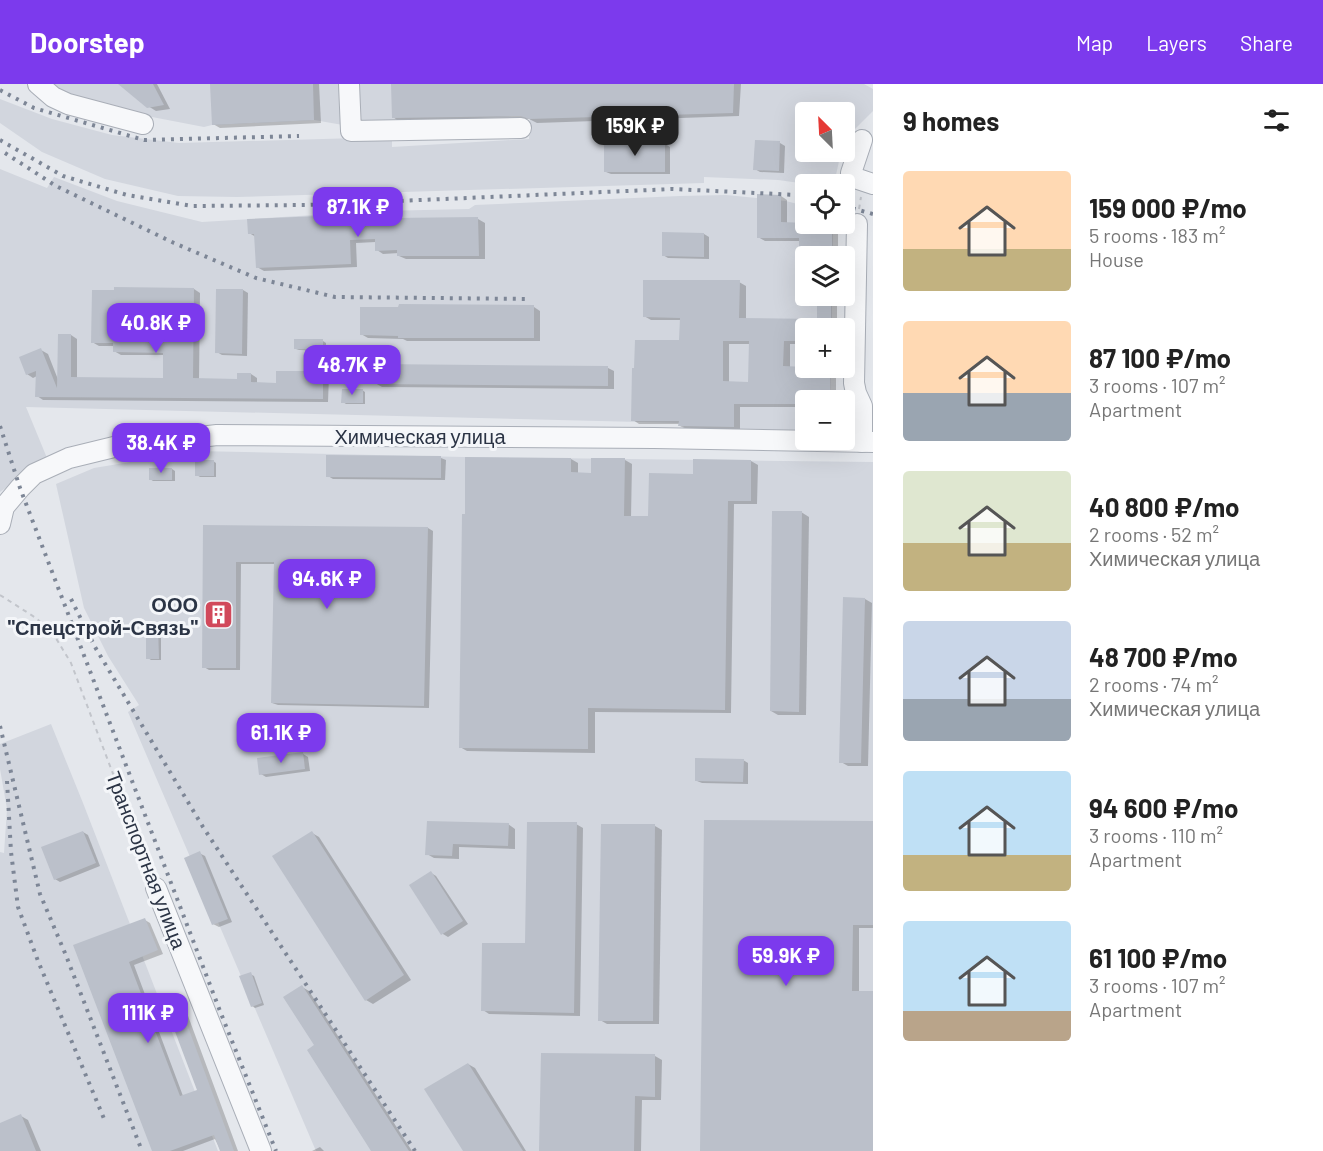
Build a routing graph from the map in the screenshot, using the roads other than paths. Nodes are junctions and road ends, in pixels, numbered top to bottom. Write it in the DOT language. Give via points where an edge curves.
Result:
graph roads {
  1 [pos="38,84"];
  2 [pos="349,84"];
  3 [pos="143,124"];
  4 [pos="521,128"];
  5 [pos="869,141"];
  6 [pos="868,183"];
  7 [pos="857,224"];
  8 [pos="855,397"];
  9 [pos="855,411"];
  10 [pos="867,442"];
  11 [pos="0,524"];
  12 [pos="156,888"];
  13 [pos="261,1151"];
  1 -- 3 [label="street" via="68,104"];
  2 -- 4 [label="street" via="351,131"];
  5 -- 6 [label="street" via="851,173"];
  7 -- 8 [label="street"];
  9 -- 10 [label="street"];
  10 -- 11 [label="street, Химическая улица" via="217,435 114,447 69,458 34,474 4,507"];
  12 -- 13 [label="street, Транспортная улица"];
}
